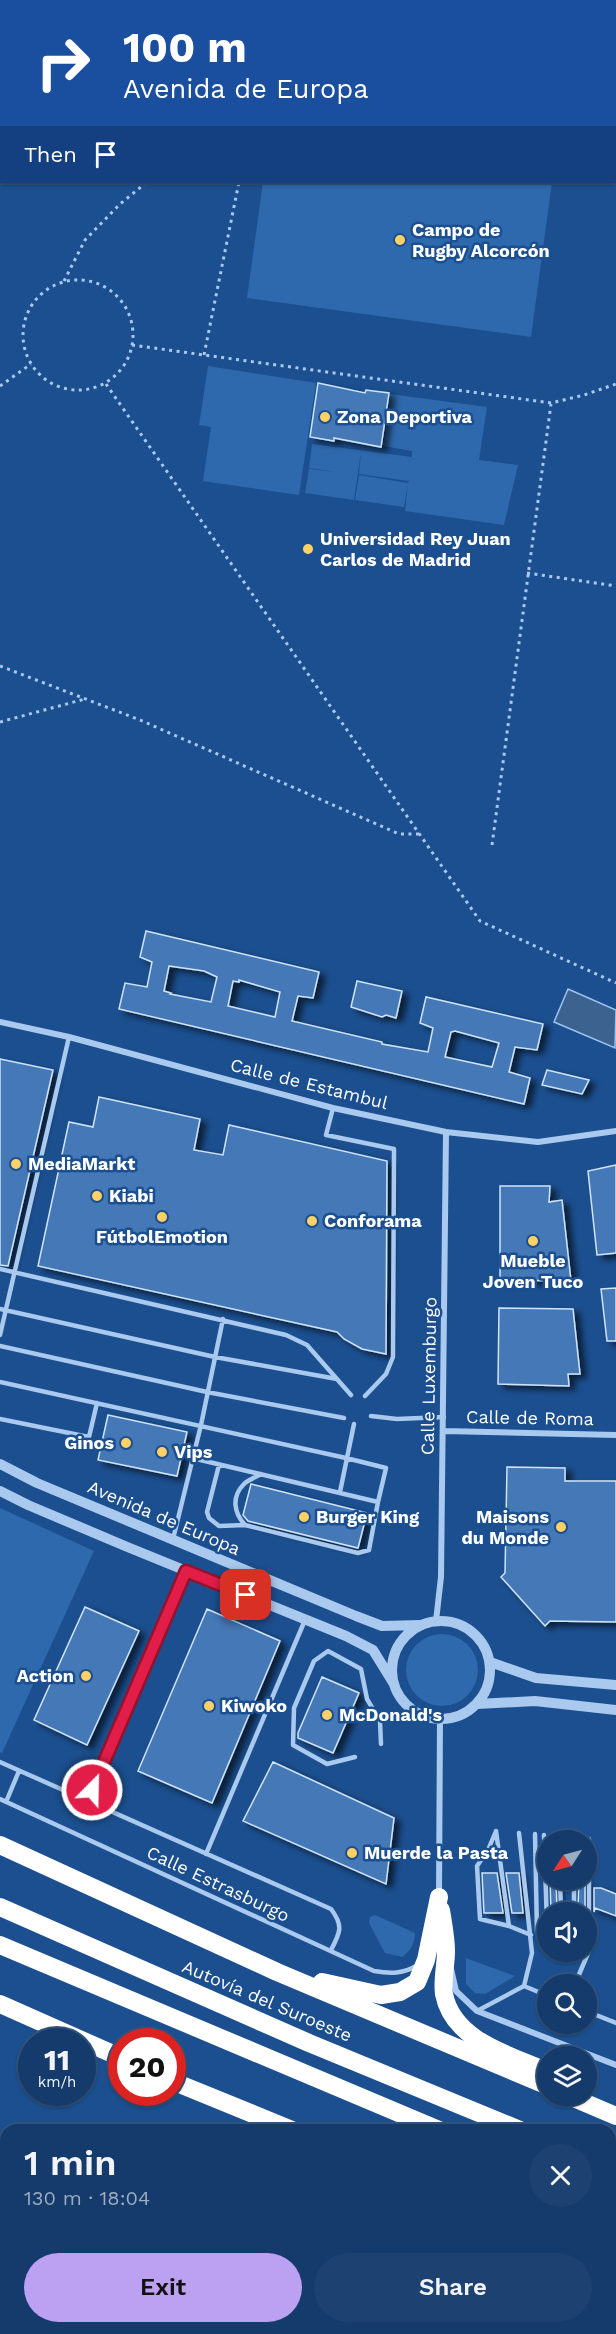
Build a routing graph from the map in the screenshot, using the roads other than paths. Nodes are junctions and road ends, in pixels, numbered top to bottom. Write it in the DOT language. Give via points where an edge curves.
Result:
graph roads {
  1 [pos="0,1022"];
  2 [pos="69,1037"];
  3 [pos="333,1108"];
  4 [pos="616,1131"];
  5 [pos="446,1132"];
  6 [pos="0,1269"];
  7 [pos="13,1272"];
  8 [pos="3,1310"];
  9 [pos="223,1319"];
  10 [pos="0,1335"];
  11 [pos="0,1346"];
  12 [pos="215,1357"];
  13 [pos="337,1379"];
  14 [pos="0,1382"];
  15 [pos="207,1392"];
  16 [pos="351,1395"];
  17 [pos="365,1396"];
  18 [pos="97,1403"];
  19 [pos="371,1416"];
  20 [pos="444,1417"];
  21 [pos="344,1418"];
  22 [pos="0,1419"];
  23 [pos="354,1424"];
  24 [pos="201,1425"];
  25 [pos="444,1431"];
  26 [pos="616,1435"];
  27 [pos="192,1458"];
  28 [pos="346,1458"];
  29 [pos="0,1464"];
  30 [pos="219,1465"];
  31 [pos="261,1474"];
  32 [pos="0,1491"];
  33 [pos="340,1492"];
  34 [pos="378,1502"];
  35 [pos="245,1525"];
  36 [pos="173,1539"];
  37 [pos="186,1571"];
  38 [pos="305,1620"];
  39 [pos="436,1621"];
  40 [pos="420,1625"];
  41 [pos="490,1662"];
  42 [pos="394,1684"];
  43 [pos="616,1685"];
  44 [pos="477,1704"];
  45 [pos="616,1710"];
  46 [pos="440,1719"];
  47 [pos="381,1744"];
  48 [pos="355,1757"];
  49 [pos="0,1762"];
  50 [pos="19,1771"];
  51 [pos="0,1799"];
  52 [pos="6,1802"];
  53 [pos="87,1802"];
  54 [pos="519,1833"];
  55 [pos="535,1834"];
  56 [pos="0,1845"];
  57 [pos="206,1854"];
  58 [pos="589,1890"];
  59 [pos="439,1897"];
  60 [pos="0,1907"];
  61 [pos="509,1926"];
  62 [pos="537,1931"];
  63 [pos="534,1933"];
  64 [pos="0,1944"];
  65 [pos="331,1950"];
  66 [pos="446,1950"];
  67 [pos="426,1960"];
  68 [pos="277,1972"];
  69 [pos="579,1974"];
  70 [pos="524,1986"];
  71 [pos="537,1991"];
  72 [pos="0,2004"];
  73 [pos="477,2011"];
  74 [pos="597,2015"];
  75 [pos="616,2023"];
  76 [pos="108,2052"];
  77 [pos="616,2065"];
  78 [pos="537,2067"];
  79 [pos="537,2081"];
  80 [pos="186,2087"];
  81 [pos="218,2101"];
  82 [pos="594,2106"];
  83 [pos="609,2112"];
  84 [pos="258,2124"];
  85 [pos="277,2124"];
  86 [pos="425,2124"];
  87 [pos="505,2124"];
  1 -- 2 [label="street, Calle de Estambul"];
  2 -- 3 [label="street, Calle de Estambul"];
  2 -- 7 [label="lane"];
  3 -- 5 [label="street, Calle de Estambul"];
  3 -- 17 [label="lane" via="326,1135 394,1149 393,1358 386,1374"];
  4 -- 5 [label="street, Calle de Estambul" via="538,1142"];
  5 -- 20 [label="street, Calle Luxemburgo"];
  6 -- 7 [label="lane"];
  7 -- 8 [label="lane"];
  7 -- 9 [label="lane"];
  8 -- 10 [label="lane"];
  8 -- 12 [label="lane"];
  9 -- 12 [label="lane"];
  9 -- 13 [label="lane" via="286,1335 307,1345"];
  11 -- 15 [label="lane"];
  12 -- 13 [label="lane"];
  12 -- 15 [label="lane"];
  13 -- 16 [label="lane"];
  14 -- 18 [label="lane"];
  15 -- 21 [label="lane"];
  15 -- 24 [label="lane"];
  18 -- 22 [label="lane" via="89,1437"];
  18 -- 24 [label="lane"];
  19 -- 20 [label="lane"];
  20 -- 25 [label="street, Calle Luxemburgo"];
  23 -- 28 [label="lane"];
  24 -- 27 [label="lane"];
  24 -- 28 [label="lane"];
  25 -- 26 [label="street, Calle de Roma"];
  25 -- 39 [label="street, Calle Luxemburgo" via="441,1577"];
  27 -- 30 [label="lane"];
  27 -- 36 [label="lane"];
  28 -- 33 [label="lane"];
  28 -- 34 [label="lane" via="386,1468"];
  29 -- 36 [label="street, Avenida de Europa"];
  30 -- 31 [label="lane"];
  30 -- 35 [label="lane" via="207,1512 209,1518 219,1526"];
  31 -- 33 [label="lane"];
  31 -- 35 [label="lane" via="243,1484 234,1501 238,1517"];
  32 -- 37 [label="street"];
  33 -- 34 [label="lane"];
  34 -- 35 [label="lane" via="369,1550 358,1553"];
  36 -- 40 [label="street, Avenida de Europa" via="382,1626"];
  37 -- 38 [label="street"];
  37 -- 53 [label="lane"];
  38 -- 42 [label="street" via="373,1650"];
  38 -- 57 [label="lane"];
  39 -- 40 [label="street"];
  39 -- 41 [label="street" via="451,1621 471,1631 485,1648"];
  40 -- 42 [label="street" via="408,1633 396,1650"];
  41 -- 43 [label="street" via="536,1678"];
  41 -- 44 [label="street" via="485,1694"];
  42 -- 46 [label="street" via="411,1709"];
  44 -- 45 [label="street" via="535,1701"];
  44 -- 46 [label="street" via="457,1716"];
  46 -- 59 [label="street"];
  47 -- 48 [label="lane" via="380,1721 367,1699 361,1669 328,1651 314,1661 294,1708 293,1745 327,1764"];
  49 -- 50 [label="lane"];
  50 -- 52 [label="lane"];
  50 -- 53 [label="lane"];
  51 -- 52 [label="lane, Calle Estrasburgo"];
  52 -- 65 [label="lane, Calle Estrasburgo"];
  53 -- 57 [label="lane"];
  54 -- 63 [label="lane"];
  55 -- 63 [label="lane"];
  56 -- 68 [label="highway"];
  57 -- 65 [label="lane" via="332,1909 340,1920 339,1935"];
  58 -- 69 [label="lane" via="589,1951"];
  59 -- 66 [label="highway"];
  59 -- 67 [label="highway"];
  60 -- 87 [label="highway, Autovía del Suroeste" via="309,2043"];
  61 -- 61 [label="lane" via="496,1831 477,1866 480,1918"];
  61 -- 63 [label="lane"];
  62 -- 63 [label="lane"];
  63 -- 70 [label="lane"];
  64 -- 86 [label="highway"];
  65 -- 67 [label="lane, Calle Estrasburgo" via="374,1971 391,1974 408,1971"];
  66 -- 73 [label="street" via="456,1991"];
  66 -- 78 [label="highway" via="444,1994 454,2018 480,2042"];
  67 -- 68 [label="highway" via="417,1982 400,1992 381,1995"];
  68 -- 79 [label="highway"];
  70 -- 71 [label="lane"];
  70 -- 73 [label="lane"];
  72 -- 76 [label="highway"];
  73 -- 77 [label="street"];
  74 -- 75 [label="lane"];
  80 -- 81 [label="highway"];
  81 -- 84 [label="highway"];
  81 -- 85 [label="highway"];
  82 -- 83 [label="highway"];
}
